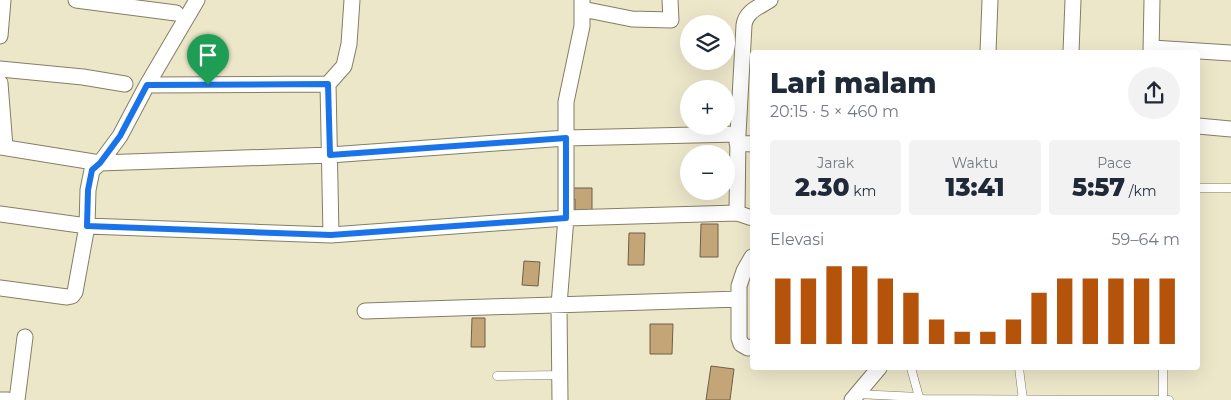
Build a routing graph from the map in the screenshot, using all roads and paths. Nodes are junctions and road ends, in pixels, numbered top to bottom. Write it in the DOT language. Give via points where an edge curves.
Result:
graph roads {
  1 [pos="3,0"];
  2 [pos="76,0"];
  3 [pos="197,0"];
  4 [pos="352,0"];
  5 [pos="670,0"];
  6 [pos="770,0"];
  7 [pos="990,0"];
  8 [pos="1073,0"];
  9 [pos="1152,0"];
  10 [pos="582,4"];
  11 [pos="750,6"];
  12 [pos="176,13"];
  13 [pos="0,36"];
  14 [pos="988,50"];
  15 [pos="1071,50"];
  16 [pos="1152,50"];
  17 [pos="1200,52"];
  18 [pos="1231,53"];
  19 [pos="747,66"];
  20 [pos="0,69"];
  21 [pos="0,83"];
  22 [pos="125,84"];
  23 [pos="328,84"];
  24 [pos="147,85"];
  25 [pos="1200,126"];
  26 [pos="1231,129"];
  27 [pos="566,138"];
  28 [pos="743,140"];
  29 [pos="2,147"];
  30 [pos="330,155"];
  31 [pos="100,163"];
  32 [pos="1200,188"];
  33 [pos="1231,188"];
  34 [pos="737,213"];
  35 [pos="0,214"];
  36 [pos="750,217"];
  37 [pos="566,218"];
  38 [pos="87,226"];
  39 [pos="331,235"];
  40 [pos="750,260"];
  41 [pos="0,288"];
  42 [pos="739,299"];
  43 [pos="559,305"];
  44 [pos="365,312"];
  45 [pos="25,337"];
  46 [pos="750,348"];
  47 [pos="877,370"];
  48 [pos="912,370"];
  49 [pos="1019,370"];
  50 [pos="1163,370"];
  51 [pos="561,375"];
  52 [pos="496,376"];
  53 [pos="855,397"];
  54 [pos="919,397"];
  55 [pos="0,400"];
  56 [pos="8,400"];
  57 [pos="17,400"];
  58 [pos="560,400"];
  59 [pos="1023,400"];
  60 [pos="1163,400"];
  61 [pos="1169,400"];
  1 -- 13 [label="street"];
  2 -- 12 [label="street"];
  3 -- 24 [label="street"];
  4 -- 23 [label="street" via="344,66"];
  5 -- 10 [label="street" via="671,20 632,19"];
  6 -- 11 [label="street"];
  7 -- 14 [label="street"];
  8 -- 15 [label="street"];
  9 -- 16 [label="street"];
  10 -- 27 [label="street" via="582,26 566,102"];
  11 -- 19 [label="street" via="744,25"];
  17 -- 18 [label="street"];
  19 -- 28 [label="street"];
  20 -- 22 [label="street"];
  21 -- 29 [label="street"];
  23 -- 24 [label="street"];
  23 -- 30 [label="street"];
  24 -- 31 [label="street" via="120,136"];
  25 -- 26 [label="street"];
  27 -- 28 [label="street"];
  27 -- 30 [label="street"];
  27 -- 37 [label="street"];
  28 -- 34 [label="street"];
  29 -- 31 [label="street"];
  30 -- 31 [label="street"];
  30 -- 39 [label="street"];
  31 -- 38 [label="street" via="90,177"];
  32 -- 33 [label="lane"];
  34 -- 36 [label="street"];
  34 -- 37 [label="street"];
  35 -- 38 [label="street"];
  37 -- 39 [label="street"];
  37 -- 43 [label="street"];
  38 -- 39 [label="street"];
  38 -- 41 [label="street" via="72,296"];
  40 -- 42 [label="street" via="741,278"];
  42 -- 43 [label="street"];
  42 -- 46 [label="street" via="741,344"];
  43 -- 44 [label="street"];
  43 -- 51 [label="street"];
  45 -- 57 [label="street"];
  47 -- 53 [label="street"];
  48 -- 54 [label="lane"];
  49 -- 59 [label="lane"];
  50 -- 60 [label="lane"];
  51 -- 52 [label="lane"];
  51 -- 58 [label="street"];
  53 -- 54 [label="lane"];
  54 -- 59 [label="lane"];
  55 -- 56 [label="street"];
  59 -- 60 [label="lane"];
  60 -- 61 [label="lane"];
}
